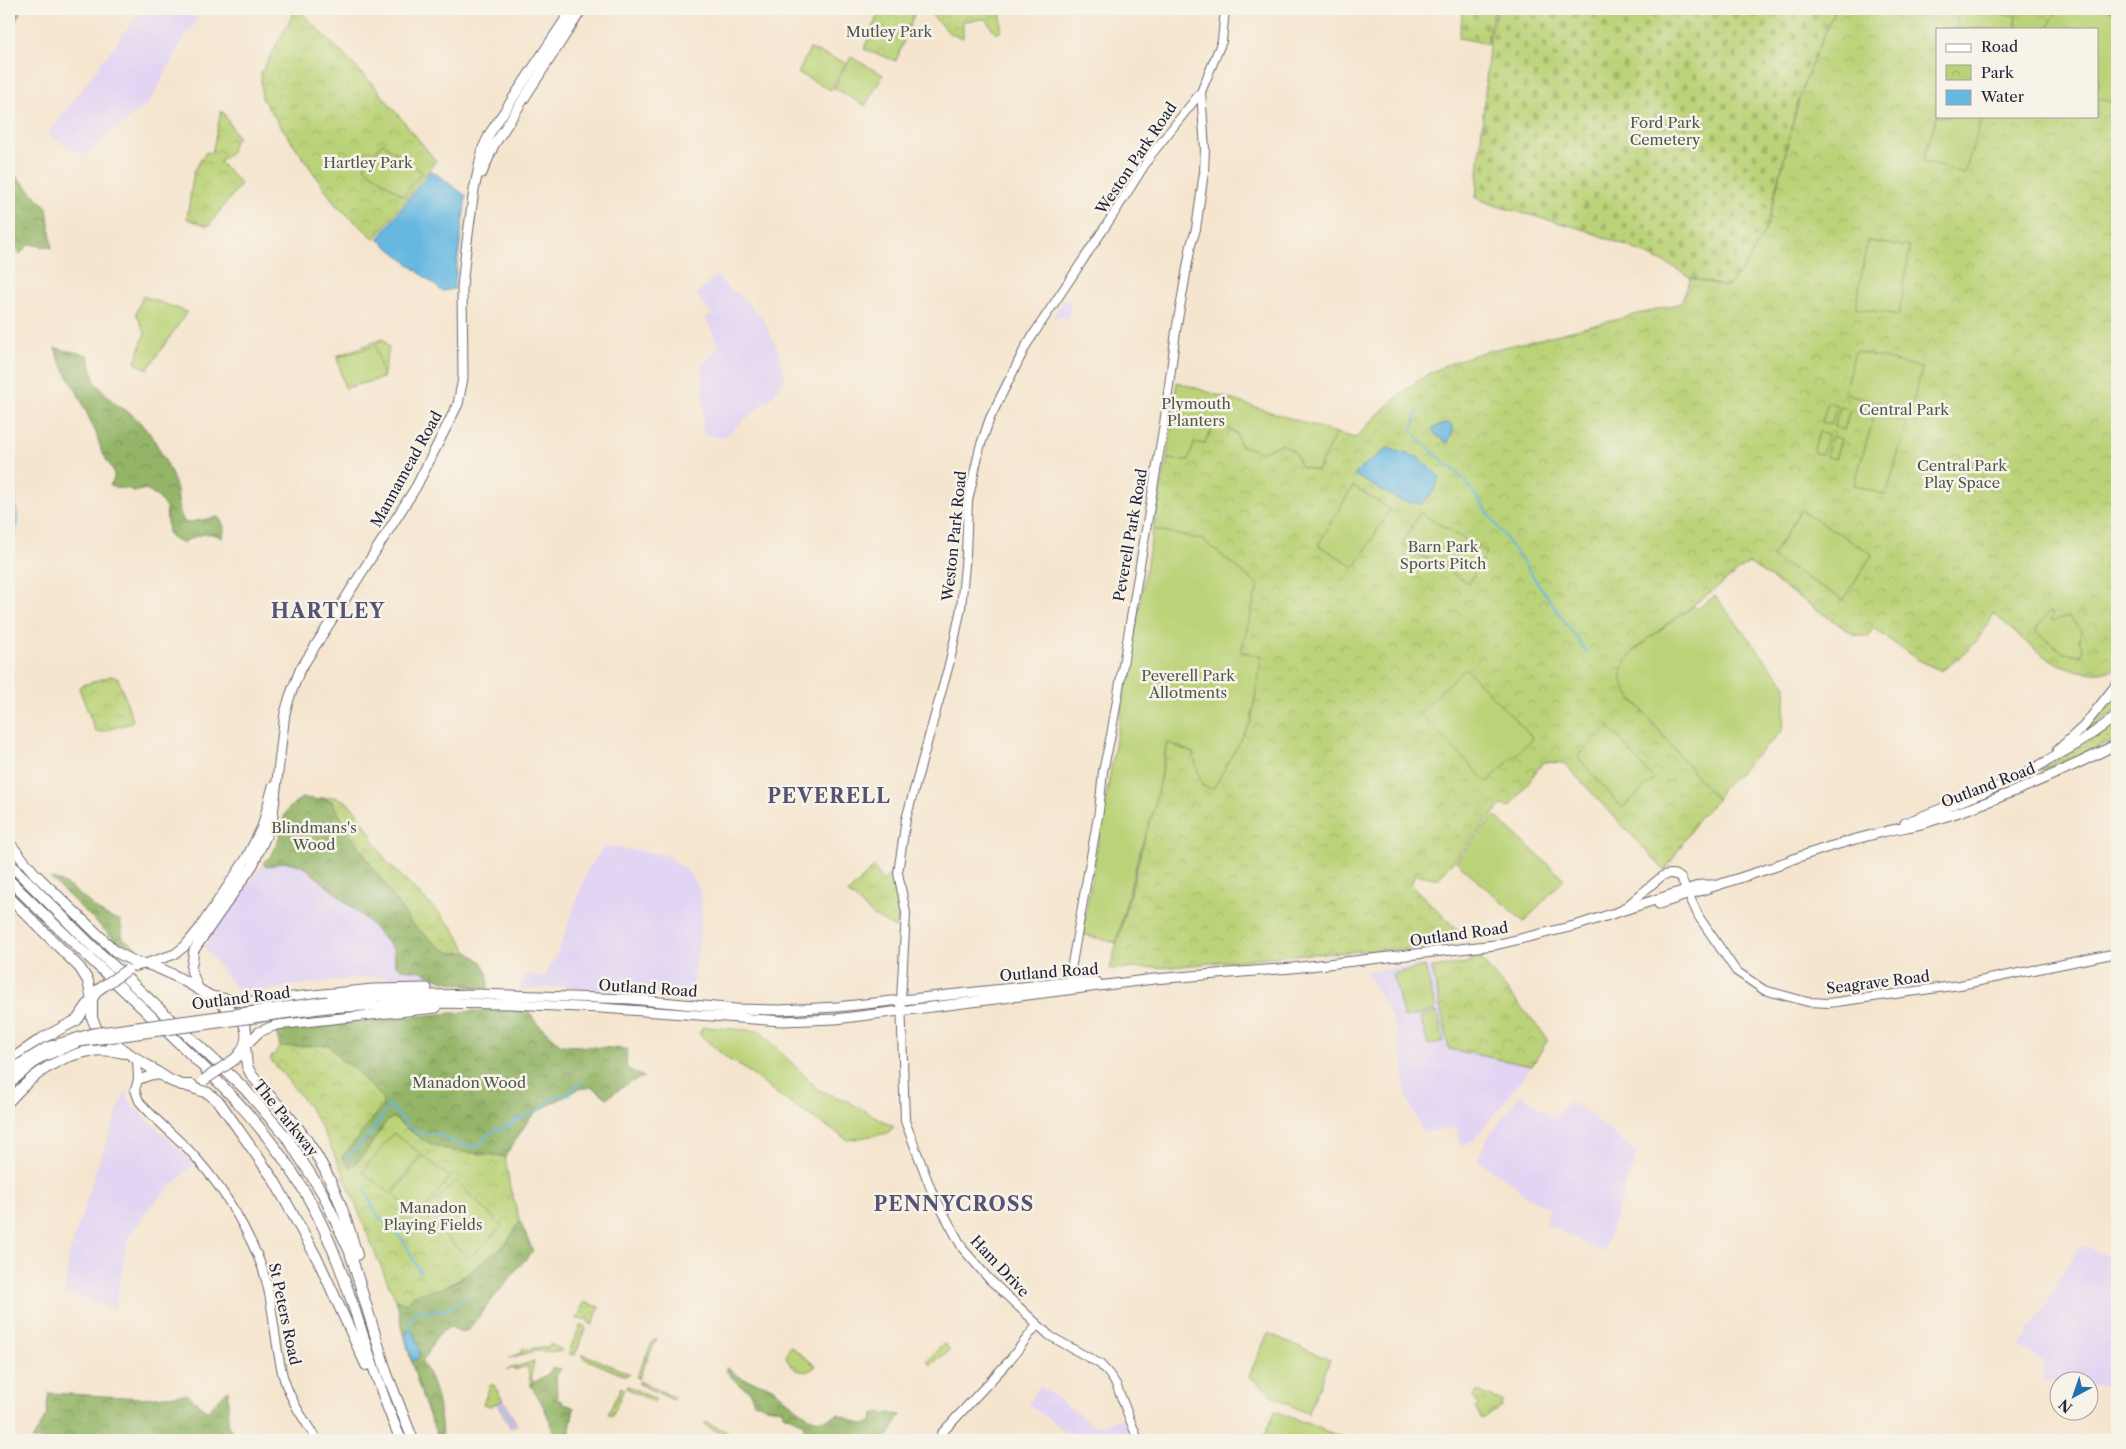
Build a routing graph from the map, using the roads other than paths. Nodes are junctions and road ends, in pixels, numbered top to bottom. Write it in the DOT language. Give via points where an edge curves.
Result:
graph roads {
  1 [pos="572,9"];
  2 [pos="582,9"];
  3 [pos="1225,9"];
  4 [pos="562,32"];
  5 [pos="1202,88"];
  6 [pos="2117,684"];
  7 [pos="2117,716"];
  8 [pos="2117,744"];
  9 [pos="2117,751"];
  10 [pos="2098,754"];
  11 [pos="2048,760"];
  12 [pos="278,767"];
  13 [pos="1884,832"];
  14 [pos="9,843"];
  15 [pos="9,863"];
  16 [pos="9,880"];
  17 [pos="1687,893"];
  18 [pos="11,900"];
  19 [pos="1620,912"];
  20 [pos="2117,953"];
  21 [pos="142,964"];
  22 [pos="1068,986"];
  23 [pos="199,990"];
  24 [pos="478,994"];
  25 [pos="209,996"];
  26 [pos="901,999"];
  27 [pos="92,1000"];
  28 [pos="483,1004"];
  29 [pos="327,1005"];
  30 [pos="902,1010"];
  31 [pos="161,1027"];
  32 [pos="245,1046"];
  33 [pos="135,1057"];
  34 [pos="9,1061"];
  35 [pos="9,1074"];
  36 [pos="164,1077"];
  37 [pos="138,1080"];
  38 [pos="9,1084"];
  39 [pos="187,1086"];
  40 [pos="9,1100"];
  41 [pos="369,1311"];
  42 [pos="1036,1325"];
  43 [pos="400,1439"];
  44 [pos="317,1440"];
  45 [pos="413,1440"];
  46 [pos="940,1440"];
  47 [pos="1138,1440"];
  1 -- 4 [label="main road, Mannamead Road"];
  2 -- 4 [label="main road, Mannamead Road"];
  3 -- 5 [label="street" via="1222,41"];
  4 -- 12 [label="main road, Mannamead Road" via="490,134 484,148 474,190 462,288 463,378 458,404 416,487 300,670 285,713"];
  5 -- 22 [label="street, Peverell Park Road" via="1205,159 1198,214"];
  5 -- 26 [label="street, Weston Park Road" via="1151,155 1027,344 1001,394 980,446 968,501 961,608 936,715 906,819 899,860 898,872 906,913"];
  6 -- 11 [label="main road, Outland Road" via="2084,726"];
  7 -- 11 [label="main road, Outland Road" via="2080,743"];
  8 -- 10 [label="main road, Outland Road"];
  9 -- 10 [label="main road, Outland Road"];
  10 -- 13 [label="main road, Outland Road" via="1976,805 1927,822"];
  11 -- 13 [label="main road, Outland Road" via="2012,781"];
  12 -- 21 [label="main road, Mannamead Road" via="262,827 253,846 199,929 175,954"];
  12 -- 23 [label="main road, Mannamead Road" via="274,815 266,840 192,955 191,970"];
  13 -- 17 [label="main road, Outland Road" via="1836,846 1810,858"];
  14 -- 21 [label="highway" via="35,874 116,952"];
  15 -- 41 [label="highway, The Parkway" via="269,1115 306,1165 332,1211 350,1252"];
  16 -- 43 [label="highway, The Parkway" via="210,1072 274,1144 306,1195 332,1249"];
  17 -- 19 [label="main road, Outland Road"];
  17 -- 19 [label="street, Seagrave Road" via="1681,878 1668,873"];
  17 -- 20 [label="street, Seagrave Road" via="1699,917 1736,971 1764,990 1808,1002 1838,1002 1960,985"];
  18 -- 27 [label="highway" via="80,968 88,981"];
  19 -- 22 [label="main road, Outland Road" via="1471,949"];
  21 -- 23 [label="highway"];
  21 -- 27 [label="highway, bridge" via="104,985"];
  22 -- 26 [label="main road, Outland Road"];
  22 -- 30 [label="main road, Outland Road"];
  23 -- 25 [label="highway"];
  24 -- 25 [label="main road" via="442,988 382,989 243,1002"];
  24 -- 26 [label="main road, Outland Road" via="630,999 736,1009 836,1007"];
  24 -- 29 [label="main road, Outland Road" via="379,996"];
  25 -- 32 [label="highway" via="234,1012 244,1023"];
  26 -- 30 [label="street, Weston Park Road"];
  27 -- 33 [label="highway" via="92,1018 98,1032"];
  27 -- 34 [label="highway" via="72,1024 41,1039"];
  28 -- 29 [label="main road, Outland Road"];
  28 -- 30 [label="main road, Outland Road" via="601,1008 782,1021 836,1019"];
  28 -- 32 [label="main road" via="276,1025 259,1032"];
  29 -- 31 [label="main road, Outland Road, bridge"];
  30 -- 42 [label="street, Ham Drive" via="905,1121 938,1206 963,1250"];
  31 -- 35 [label="main road, bridge" via="92,1033 74,1038 47,1047"];
  31 -- 38 [label="main road, bridge" via="66,1047 40,1058"];
  32 -- 39 [label="highway, bridge" via="235,1059 204,1080"];
  32 -- 41 [label="highway" via="251,1074 294,1122 331,1180 366,1282"];
  33 -- 36 [label="highway"];
  33 -- 37 [label="street, St Peters Road"];
  33 -- 40 [label="highway" via="99,1050 73,1054 37,1073"];
  36 -- 37 [label="street" via="152,1075"];
  36 -- 39 [label="highway"];
  37 -- 44 [label="street, St Peters Road" via="134,1090 139,1101 216,1179 246,1233 259,1260 283,1377 298,1411"];
  39 -- 43 [label="highway" via="208,1093 220,1103 274,1180 319,1262"];
  41 -- 45 [label="highway, The Parkway" via="387,1374"];
  42 -- 46 [label="street" via="1009,1361 941,1434"];
  42 -- 47 [label="street, Ham Drive" via="1100,1364 1109,1374"];
}
